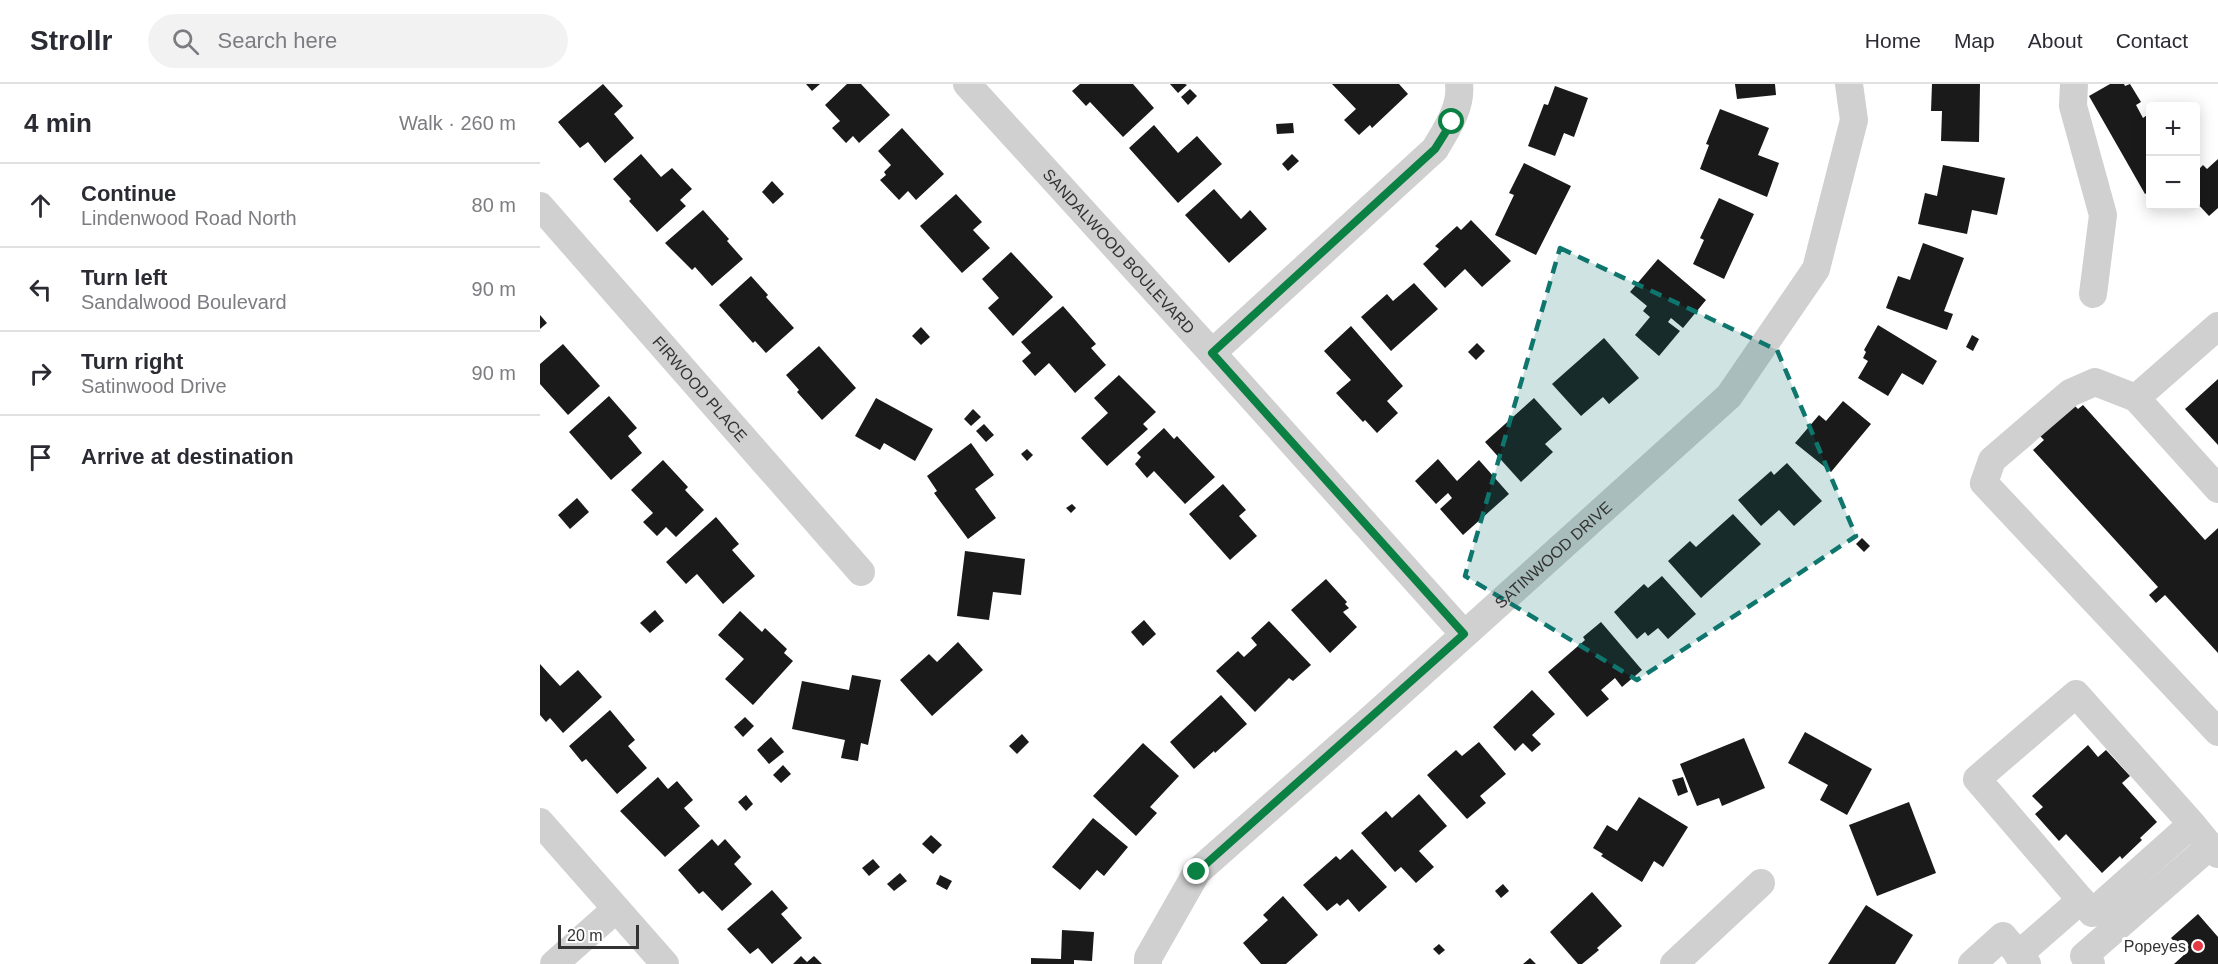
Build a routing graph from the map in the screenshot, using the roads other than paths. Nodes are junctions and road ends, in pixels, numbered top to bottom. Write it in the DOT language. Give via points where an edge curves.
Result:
graph roads {
  1 [pos="967,84"];
  2 [pos="1849,84"];
  3 [pos="2074,84"];
  4 [pos="1460,87"];
  5 [pos="540,206"];
  6 [pos="2093,294"];
  7 [pos="2218,326"];
  8 [pos="1212,353"];
  9 [pos="2136,398"];
  10 [pos="2218,489"];
  11 [pos="861,572"];
  12 [pos="1464,634"];
  13 [pos="2218,732"];
  14 [pos="540,822"];
  15 [pos="2192,824"];
  16 [pos="2214,850"];
  17 [pos="1761,883"];
  18 [pos="2081,900"];
  19 [pos="616,909"];
  20 [pos="2023,959"];
  21 [pos="554,964"];
  22 [pos="665,964"];
  23 [pos="1148,964"];
  24 [pos="1674,964"];
  25 [pos="1972,964"];
  26 [pos="2091,964"];
  1 -- 8 [label="street, SANDALWOOD BOULEVARD"];
  2 -- 12 [label="street, SATINWOOD DRIVE" via="1854,120 1816,269 1729,396"];
  3 -- 6 [label="street" via="2073,106 2103,215"];
  4 -- 8 [label="street" via="1452,122 1435,149"];
  5 -- 11 [label="street, FIRWOOD PLACE"];
  7 -- 9 [label="street"];
  8 -- 12 [label="street, SANDALWOOD BOULEVARD"];
  9 -- 10 [label="street"];
  9 -- 13 [label="street" via="2095,382 2070,393 1992,460 1984,483"];
  12 -- 23 [label="street, SATINWOOD DRIVE" via="1197,872"];
  14 -- 19 [label="street"];
  15 -- 16 [label="street"];
  15 -- 18 [label="street" via="2092,913"];
  15 -- 18 [label="street" via="2076,694 1977,779"];
  16 -- 26 [label="street" via="2084,956"];
  17 -- 24 [label="street"];
  18 -- 20 [label="street"];
  19 -- 21 [label="street"];
  19 -- 22 [label="street"];
  20 -- 25 [label="street" via="2003,936"];
}
